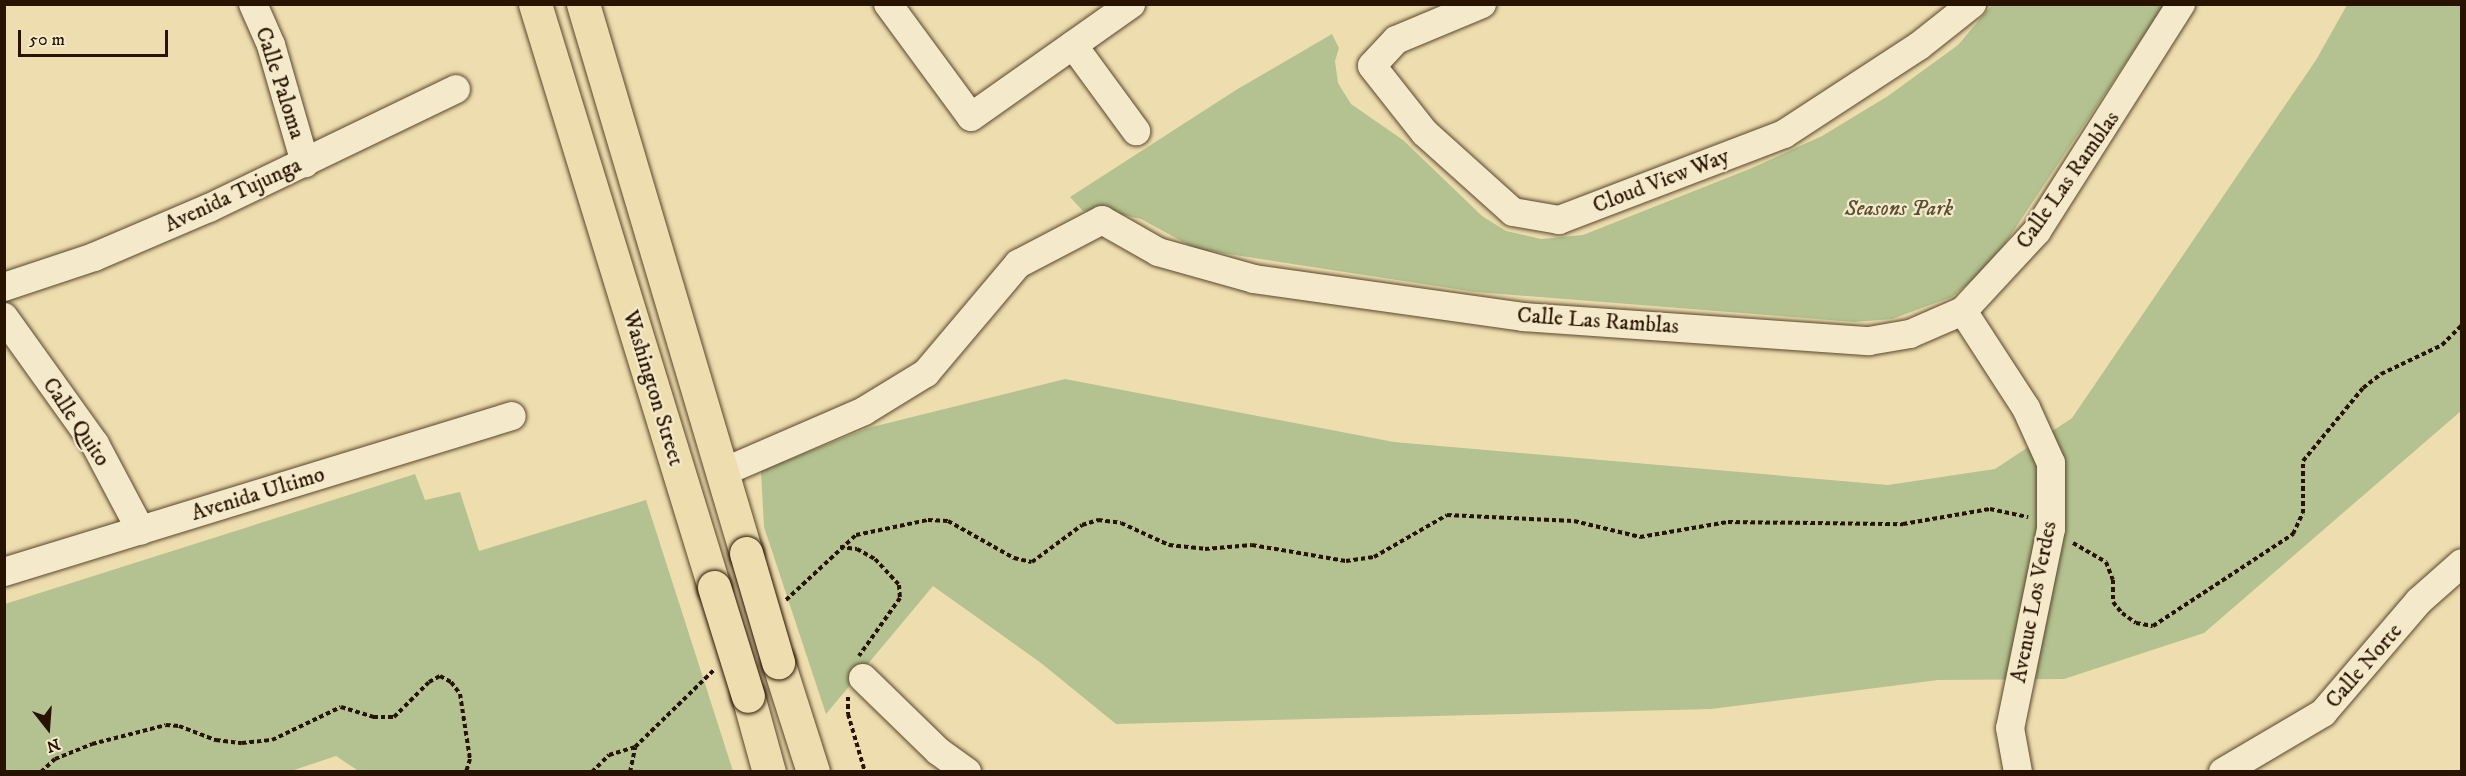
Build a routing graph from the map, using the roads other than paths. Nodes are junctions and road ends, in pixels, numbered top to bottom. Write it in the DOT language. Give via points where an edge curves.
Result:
graph roads {
  1 [pos="253,4"];
  2 [pos="535,4"];
  3 [pos="583,4"];
  4 [pos="888,4"];
  5 [pos="1131,4"];
  6 [pos="1482,4"];
  7 [pos="1972,4"];
  8 [pos="2181,4"];
  9 [pos="1073,45"];
  10 [pos="456,89"];
  11 [pos="1136,131"];
  12 [pos="305,163"];
  13 [pos="4,287"];
  14 [pos="1963,311"];
  15 [pos="4,317"];
  16 [pos="512,416"];
  17 [pos="721,473"];
  18 [pos="141,531"];
  19 [pos="2462,562"];
  20 [pos="4,572"];
  21 [pos="855,678"];
  22 [pos="769,771"];
  23 [pos="813,771"];
  24 [pos="967,771"];
  25 [pos="2018,771"];
  26 [pos="2223,771"];
  1 -- 12 [label="street, Calle Paloma" via="271,45"];
  2 -- 22 [label="main road, Washington Street, bridge"];
  3 -- 17 [label="main road, Washington Street"];
  4 -- 9 [label="street" via="971,117"];
  5 -- 9 [label="street"];
  6 -- 7 [label="street, Cloud View Way" via="1396,40 1372,66 1425,133 1514,212 1559,220 1784,134 1919,46"];
  8 -- 14 [label="street, Calle Las Ramblas" via="2037,231"];
  9 -- 11 [label="street"];
  10 -- 12 [label="street, Avenida Tujunga"];
  12 -- 13 [label="street, Avenida Tujunga" via="94,257"];
  14 -- 17 [label="street, Calle Las Ramblas" via="1910,334 1869,341 1523,317 1254,279 1158,252 1101,220 1018,264 926,373 864,411"];
  14 -- 25 [label="street, Avenue Los Verdes" via="2026,408 2046,449 2053,486 2051,529 2010,728"];
  15 -- 18 [label="street, Calle Quito" via="95,444"];
  16 -- 18 [label="street, Avenida Ultimo"];
  17 -- 23 [label="main road, Washington Street, bridge"];
  18 -- 20 [label="street, Avenida Ultimo"];
  19 -- 26 [label="street, Calle Norte" via="2419,602 2324,713"];
  21 -- 24 [label="street" via="938,751"];
}
